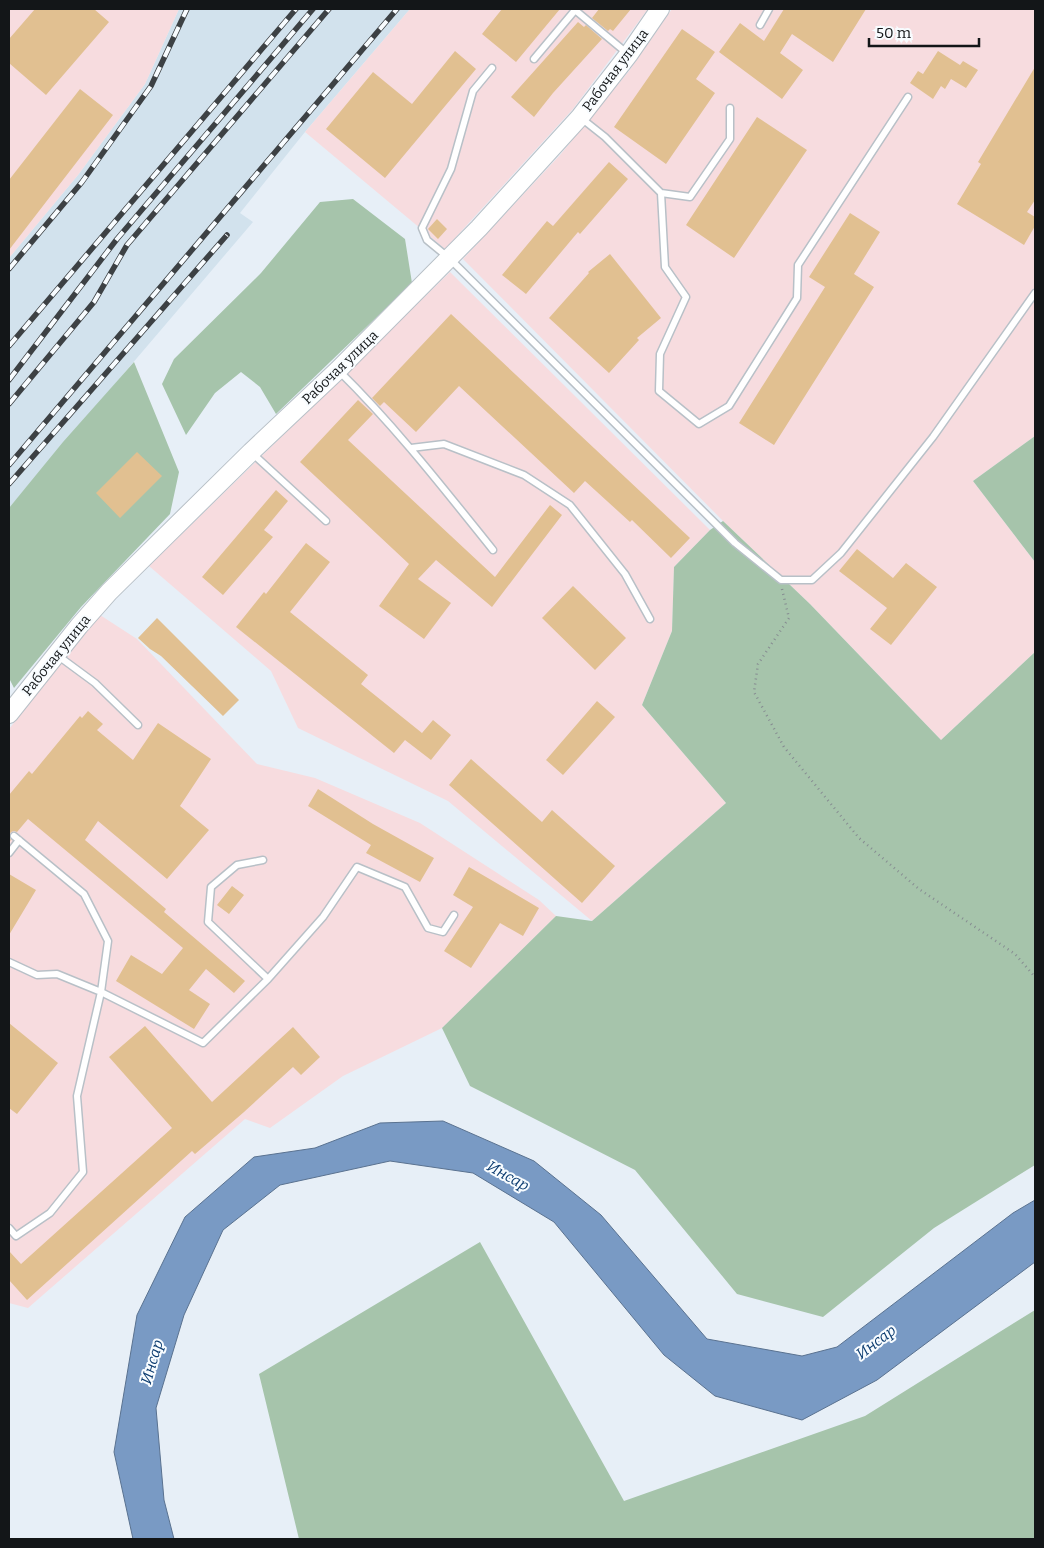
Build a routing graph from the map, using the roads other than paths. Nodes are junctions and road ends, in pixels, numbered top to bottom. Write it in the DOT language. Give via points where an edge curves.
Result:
graph roads {
  1 [pos="575,9"];
  2 [pos="660,9"];
  3 [pos="769,9"];
  4 [pos="760,25"];
  5 [pos="629,54"];
  6 [pos="534,59"];
  7 [pos="492,68"];
  8 [pos="908,97"];
  9 [pos="730,108"];
  10 [pos="580,117"];
  11 [pos="661,193"];
  12 [pos="449,258"];
  13 [pos="1035,293"];
  14 [pos="338,370"];
  15 [pos="411,448"];
  16 [pos="252,452"];
  17 [pos="326,521"];
  18 [pos="493,550"];
  19 [pos="650,619"];
  20 [pos="56,654"];
  21 [pos="9,714"];
  22 [pos="138,725"];
  23 [pos="9,853"];
  24 [pos="263,860"];
  25 [pos="454,915"];
  26 [pos="9,962"];
  27 [pos="268,979"];
  28 [pos="101,992"];
  29 [pos="9,1228"];
  1 -- 5 [label="lane"];
  1 -- 6 [label="lane"];
  2 -- 5 [label="street, Рабочая улица"];
  3 -- 4 [label="lane"];
  5 -- 10 [label="street, Рабочая улица"];
  7 -- 12 [label="lane" via="473,91 451,169 422,228 427,240"];
  8 -- 11 [label="lane" via="798,265 797,298 729,406 699,424 659,391 660,354 686,298 665,267"];
  9 -- 11 [label="lane" via="730,139 690,197"];
  10 -- 11 [label="lane" via="605,137"];
  10 -- 12 [label="street, Рабочая улица"];
  12 -- 13 [label="lane" via="735,543 780,580 812,580 841,553 932,436"];
  12 -- 14 [label="street, Рабочая улица"];
  14 -- 15 [label="lane"];
  14 -- 16 [label="street, Рабочая улица"];
  15 -- 18 [label="lane"];
  15 -- 19 [label="lane" via="444,444 524,475 570,505 625,574"];
  16 -- 17 [label="lane"];
  16 -- 20 [label="street, Рабочая улица" via="109,592"];
  20 -- 21 [label="street, Рабочая улица"];
  20 -- 22 [label="lane" via="95,683"];
  23 -- 28 [label="lane" via="16,838 84,894 108,941"];
  24 -- 27 [label="lane" via="237,865 211,887 208,922"];
  25 -- 27 [label="lane" via="443,932 428,928 405,887 357,867 323,917"];
  26 -- 28 [label="lane" via="37,975 57,974"];
  27 -- 28 [label="lane" via="203,1043"];
  28 -- 29 [label="lane" via="77,1096 83,1172 50,1213 16,1236"];
}
